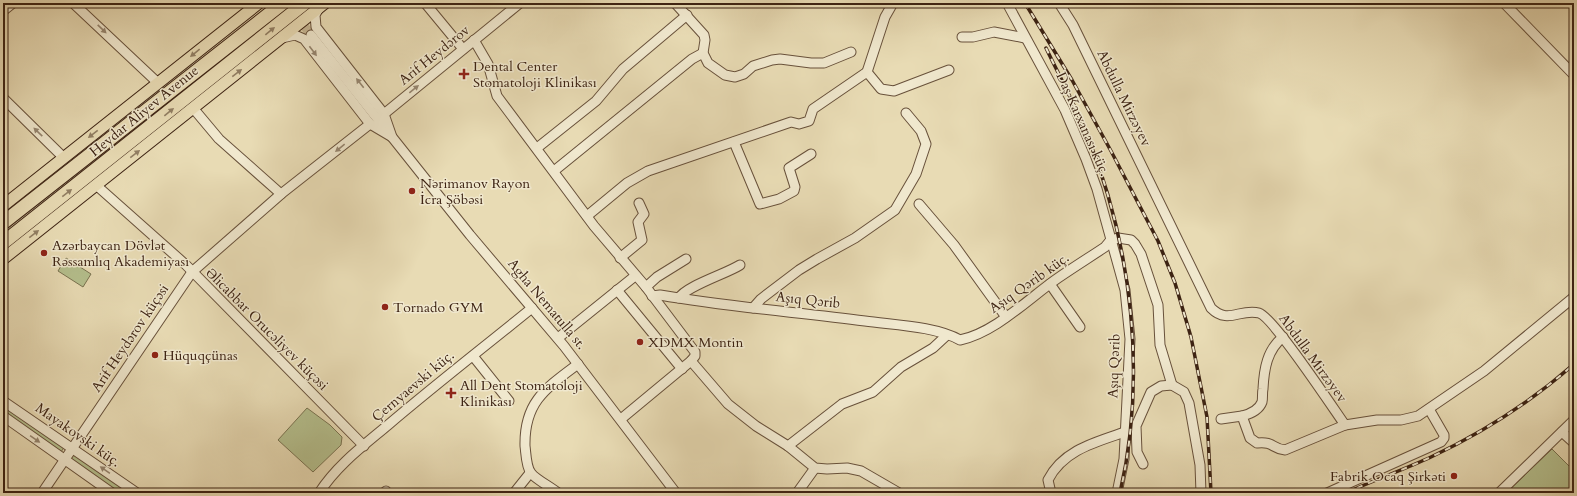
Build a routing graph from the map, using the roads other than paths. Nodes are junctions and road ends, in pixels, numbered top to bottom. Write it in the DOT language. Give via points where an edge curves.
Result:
graph roads {
  1 [pos="13,3"];
  2 [pos="73,3"];
  3 [pos="252,3"];
  4 [pos="259,3"];
  5 [pos="283,3"];
  6 [pos="305,3"];
  7 [pos="425,3"];
  8 [pos="520,3"];
  9 [pos="675,3"];
  10 [pos="893,3"];
  11 [pos="1007,3"];
  12 [pos="1059,3"];
  13 [pos="1504,3"];
  14 [pos="322,5"];
  15 [pos="3,12"];
  16 [pos="687,15"];
  17 [pos="237,20"];
  18 [pos="311,35"];
  19 [pos="962,37"];
  20 [pos="282,38"];
  21 [pos="1025,38"];
  22 [pos="474,40"];
  23 [pos="463,49"];
  24 [pos="851,52"];
  25 [pos="703,53"];
  26 [pos="949,70"];
  27 [pos="867,72"];
  28 [pos="1574,75"];
  29 [pos="158,83"];
  30 [pos="3,98"];
  31 [pos="193,108"];
  32 [pos="906,113"];
  33 [pos="384,114"];
  34 [pos="370,124"];
  35 [pos="392,137"];
  36 [pos="734,142"];
  37 [pos="538,148"];
  38 [pos="811,154"];
  39 [pos="63,157"];
  40 [pos="554,171"];
  41 [pos="96,185"];
  42 [pos="281,194"];
  43 [pos="639,203"];
  44 [pos="919,204"];
  45 [pos="3,206"];
  46 [pos="588,216"];
  47 [pos="3,223"];
  48 [pos="1110,241"];
  49 [pos="3,243"];
  50 [pos="620,258"];
  51 [pos="3,259"];
  52 [pos="686,259"];
  53 [pos="740,266"];
  54 [pos="192,272"];
  55 [pos="636,276"];
  56 [pos="1050,284"];
  57 [pos="646,287"];
  58 [pos="617,290"];
  59 [pos="652,296"];
  60 [pos="1574,297"];
  61 [pos="680,298"];
  62 [pos="532,308"];
  63 [pos="753,308"];
  64 [pos="1006,317"];
  65 [pos="1080,327"];
  66 [pos="947,334"];
  67 [pos="1283,337"];
  68 [pos="558,338"];
  69 [pos="960,340"];
  70 [pos="473,356"];
  71 [pos="691,362"];
  72 [pos="578,364"];
  73 [pos="682,369"];
  74 [pos="1172,385"];
  75 [pos="3,401"];
  76 [pos="509,401"];
  77 [pos="1429,409"];
  78 [pos="3,416"];
  79 [pos="1242,416"];
  80 [pos="621,419"];
  81 [pos="1221,419"];
  82 [pos="1574,420"];
  83 [pos="1345,425"];
  84 [pos="1125,432"];
  85 [pos="1562,432"];
  86 [pos="1574,443"];
  87 [pos="364,446"];
  88 [pos="788,446"];
  89 [pos="72,447"];
  90 [pos="64,459"];
  91 [pos="1143,464"];
  92 [pos="815,468"];
  93 [pos="530,473"];
  94 [pos="324,491"];
  95 [pos="552,491"];
  96 [pos="42,493"];
  97 [pos="112,493"];
  98 [pos="137,493"];
  99 [pos="514,493"];
  100 [pos="676,493"];
  101 [pos="797,493"];
  102 [pos="899,493"];
  103 [pos="1051,493"];
  104 [pos="1117,493"];
  105 [pos="1201,493"];
  106 [pos="1327,493"];
  107 [pos="1499,493"];
  1 -- 15 [label="street"];
  2 -- 29 [label="street, one-way"];
  3 -- 17 [label="street"];
  4 -- 17 [label="main road"];
  5 -- 47 [label="highway, Heydar Aliyev Avenue"];
  49 -- 6 [label="highway, Heydar Aliyev Avenue, one-way"];
  7 -- 23 [label="street"];
  8 -- 22 [label="street, Arif Heydərov"];
  9 -- 16 [label="street"];
  10 -- 27 [label="street" via="885,17"];
  11 -- 21 [label="street, Daş Karxanası küç."];
  12 -- 67 [label="street, Abdulla Mirzəyev" via="1076,32 1210,308 1226,316 1260,313"];
  13 -- 28 [label="street"];
  14 -- 20 [label="main road"];
  33 -- 14 [label="street, Agha Nematulla st., one-way" via="316,27 315,15"];
  16 -- 25 [label="street" via="704,35"];
  16 -- 37 [label="street" via="623,69 596,101"];
  17 -- 29 [label="main road, one-way"];
  18 -- 35 [label="street"];
  19 -- 21 [label="street" via="994,32"];
  31 -- 20 [label="main road, one-way"];
  20 -- 34 [label="street, one-way" via="295,34 304,39"];
  21 -- 48 [label="street, Daş Karxanası küç." via="1065,110 1086,159 1097,189"];
  22 -- 23 [label="street, Arif Heydərov"];
  22 -- 37 [label="street" via="488,64 497,96"];
  33 -- 23 [label="street, Arif Heydərov, one-way"];
  24 -- 25 [label="street" via="824,63 772,60 753,66 744,74 735,76 725,75 716,70 708,63"];
  25 -- 40 [label="street" via="692,59"];
  26 -- 27 [label="street" via="894,91 881,88"];
  27 -- 36 [label="street" via="813,109 809,121 799,124 791,122"];
  29 -- 39 [label="main road, one-way"];
  39 -- 30 [label="street, one-way"];
  41 -- 31 [label="main road, one-way"];
  31 -- 42 [label="street" via="226,146"];
  32 -- 63 [label="street" via="921,131 926,144 916,174 895,210 855,238 799,270"];
  33 -- 35 [label="street, Agha Nematulla st."];
  34 -- 35 [label="street, Agha Nematulla st."];
  34 -- 42 [label="street, Arif Heydərov küçəsi, one-way"];
  35 -- 62 [label="street, Agha Nematulla st."];
  36 -- 38 [label="street" via="760,204 779,199 794,191 789,168"];
  36 -- 46 [label="street" via="648,171 627,183"];
  37 -- 40 [label="street"];
  39 -- 45 [label="main road"];
  40 -- 46 [label="street"];
  51 -- 41 [label="main road, one-way"];
  41 -- 54 [label="street, Əlicabbar Orucəliyev küçəsi"];
  42 -- 54 [label="street, Arif Heydərov küçəsi"];
  43 -- 50 [label="street" via="644,214 638,222 642,240"];
  44 -- 64 [label="street" via="954,245"];
  46 -- 50 [label="street"];
  48 -- 56 [label="street, Aşıq Qərib küç."];
  48 -- 74 [label="street" via="1118,238 1130,240 1141,254 1158,306 1160,345"];
  48 -- 84 [label="street, Aşıq Qərib" via="1125,290 1130,339"];
  50 -- 55 [label="street"];
  52 -- 57 [label="street"];
  53 -- 61 [label="street" via="685,290"];
  54 -- 87 [label="street, Əlicabbar Orucəliyev küçəsi"];
  54 -- 89 [label="street, Arif Heydərov küçəsi"];
  55 -- 57 [label="street"];
  55 -- 58 [label="street"];
  56 -- 64 [label="street, Aşıq Qərib küç."];
  56 -- 65 [label="street"];
  57 -- 59 [label="street"];
  58 -- 68 [label="street"];
  58 -- 73 [label="street"];
  59 -- 61 [label="street, Aşıq Qərib"];
  59 -- 71 [label="street" via="694,349 696,356"];
  60 -- 77 [label="street, Abdulla Mirzəyev" via="1484,370"];
  61 -- 63 [label="street, Aşıq Qərib"];
  62 -- 68 [label="street, Agha Nematulla st."];
  62 -- 70 [label="street, Çernyaevski küç."];
  63 -- 66 [label="street, Aşıq Qərib" via="914,327"];
  64 -- 69 [label="street, Aşıq Qərib küç." via="980,334"];
  66 -- 69 [label="street, Aşıq Qərib"];
  66 -- 88 [label="street" via="933,348 900,367 873,392 842,404"];
  67 -- 79 [label="street" via="1270,352 1265,369 1262,401 1253,413"];
  67 -- 83 [label="street, Abdulla Mirzəyev"];
  68 -- 72 [label="street, Agha Nematulla st."];
  70 -- 76 [label="street"];
  70 -- 87 [label="street, Çernyaevski küç."];
  71 -- 73 [label="street"];
  71 -- 88 [label="street" via="728,404"];
  72 -- 80 [label="street, Agha Nematulla st."];
  72 -- 93 [label="street" via="539,396 528,419 525,438"];
  73 -- 80 [label="street"];
  74 -- 91 [label="street" via="1161,386 1151,392 1136,426 1137,452"];
  74 -- 105 [label="street" via="1184,392 1189,403 1200,465"];
  75 -- 89 [label="street, Mayakovski küç."];
  77 -- 83 [label="street, Abdulla Mirzəyev" via="1408,420 1377,420"];
  77 -- 106 [label="street" via="1444,435 1441,442"];
  78 -- 90 [label="street, Mayakovski küç., one-way"];
  79 -- 81 [label="street"];
  79 -- 83 [label="street" via="1250,438 1255,442 1268,442 1280,450"];
  80 -- 100 [label="street, Agha Nematulla st."];
  82 -- 85 [label="street"];
  84 -- 103 [label="street" via="1072,453 1048,480"];
  84 -- 104 [label="street, Aşıq Qərib" via="1124,459"];
  85 -- 86 [label="street"];
  85 -- 107 [label="street"];
  87 -- 94 [label="street, Çernyaevski küç." via="334,472"];
  88 -- 92 [label="street"];
  89 -- 90 [label="street, Arif Heydərov küçəsi"];
  98 -- 89 [label="street, Mayakovski küç., one-way"];
  90 -- 96 [label="street, Arif Heydərov küçəsi"];
  90 -- 97 [label="street, Mayakovski küç."];
  92 -- 101 [label="street"];
  92 -- 102 [label="street" via="847,468 861,471"];
  93 -- 95 [label="street"];
  93 -- 99 [label="street"];
}
